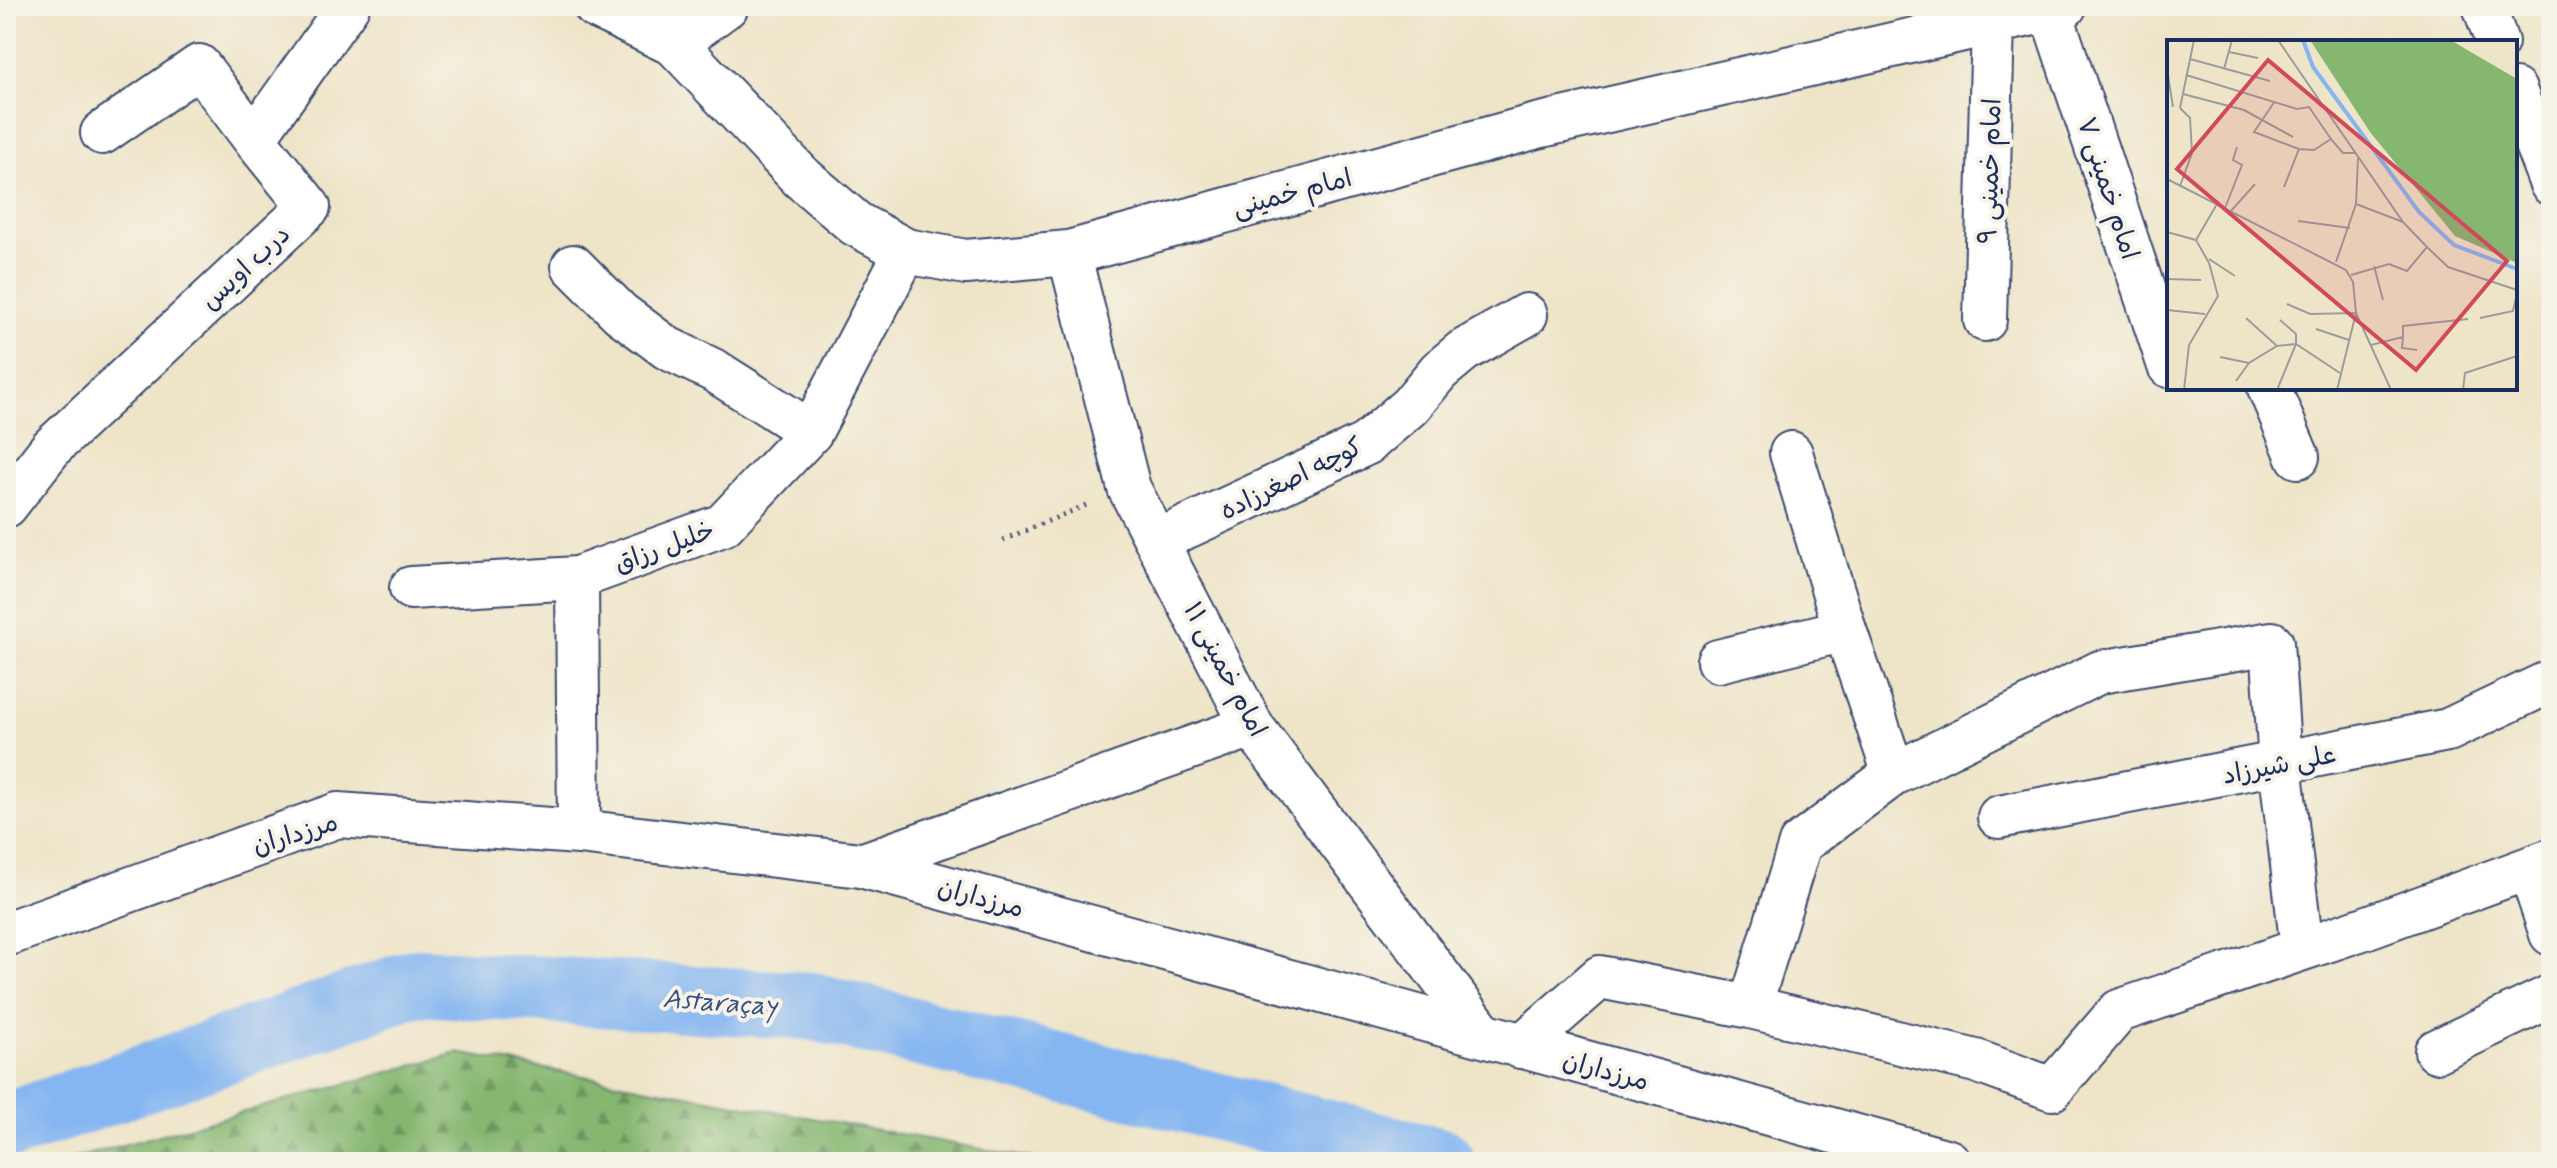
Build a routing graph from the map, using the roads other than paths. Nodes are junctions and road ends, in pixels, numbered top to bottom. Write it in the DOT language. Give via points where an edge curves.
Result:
graph roads {
  1 [pos="348,6"];
  2 [pos="596,6"];
  3 [pos="727,6"];
  4 [pos="2484,6"];
  5 [pos="2057,8"];
  6 [pos="1993,22"];
  7 [pos="666,25"];
  8 [pos="2496,40"];
  9 [pos="2517,95"];
  10 [pos="102,133"];
  11 [pos="254,139"];
  12 [pos="2551,184"];
  13 [pos="906,251"];
  14 [pos="1069,253"];
  15 [pos="573,266"];
  16 [pos="1526,315"];
  17 [pos="1985,320"];
  18 [pos="2167,360"];
  19 [pos="2270,390"];
  20 [pos="811,432"];
  21 [pos="1791,453"];
  22 [pos="2298,457"];
  23 [pos="6,506"];
  24 [pos="1159,540"];
  25 [pos="577,578"];
  26 [pos="411,588"];
  27 [pos="1845,630"];
  28 [pos="1718,661"];
  29 [pos="2551,681"];
  30 [pos="1252,726"];
  31 [pos="2280,764"];
  32 [pos="1894,774"];
  33 [pos="1999,817"];
  34 [pos="579,832"];
  35 [pos="861,865"];
  36 [pos="2540,866"];
  37 [pos="6,934"];
  38 [pos="2551,934"];
  39 [pos="2302,949"];
  40 [pos="2551,996"];
  41 [pos="1750,1007"];
  42 [pos="1502,1041"];
  43 [pos="2436,1051"];
  44 [pos="1948,1162"];
  1 -- 11 [label="street"];
  2 -- 7 [label="street, امام خمینی"];
  3 -- 7 [label="street"];
  4 -- 8 [label="street"];
  5 -- 6 [label="street, امام خمینی"];
  5 -- 18 [label="street, امام خمینی ۷"];
  6 -- 14 [label="street, امام خمینی" via="1537,126"];
  6 -- 17 [label="street, امام خمینی ۹"];
  7 -- 13 [label="street, امام خمینی" via="801,177 856,224"];
  9 -- 12 [label="street"];
  10 -- 11 [label="street" via="199,66"];
  11 -- 23 [label="street, درب اویس" via="309,207 52,447"];
  13 -- 14 [label="street, امام خمینی" via="966,262"];
  13 -- 20 [label="street, خلیل رزاق"];
  14 -- 24 [label="street, امام خمینی ۱۱" via="1129,488"];
  15 -- 20 [label="street" via="620,313 667,348 715,371"];
  16 -- 24 [label="street, کوچه اصغرزاده" via="1463,351 1366,444"];
  19 -- 22 [label="street"];
  20 -- 25 [label="street, خلیل رزاق" via="723,525"];
  21 -- 27 [label="street"];
  24 -- 30 [label="street, امام خمینی ۱۱"];
  25 -- 26 [label="street, خلیل رزاق"];
  25 -- 34 [label="street"];
  27 -- 28 [label="street"];
  27 -- 32 [label="street"];
  29 -- 31 [label="street, علی شیرزاد" via="2448,730"];
  30 -- 35 [label="street"];
  30 -- 42 [label="street, امام خمینی ۱۱"];
  31 -- 32 [label="street" via="2272,643 2100,672"];
  31 -- 33 [label="street, علی شیرزاد"];
  31 -- 39 [label="street"];
  32 -- 41 [label="street" via="1800,844"];
  34 -- 35 [label="street, مرزداران"];
  34 -- 37 [label="street, مرزداران" via="338,815"];
  35 -- 42 [label="street, مرزداران"];
  36 -- 38 [label="street"];
  36 -- 39 [label="street"];
  39 -- 41 [label="street" via="2119,1011 2052,1089 1976,1061"];
  40 -- 43 [label="street"];
  41 -- 42 [label="street" via="1600,977"];
  42 -- 44 [label="street, مرزداران"];
}
